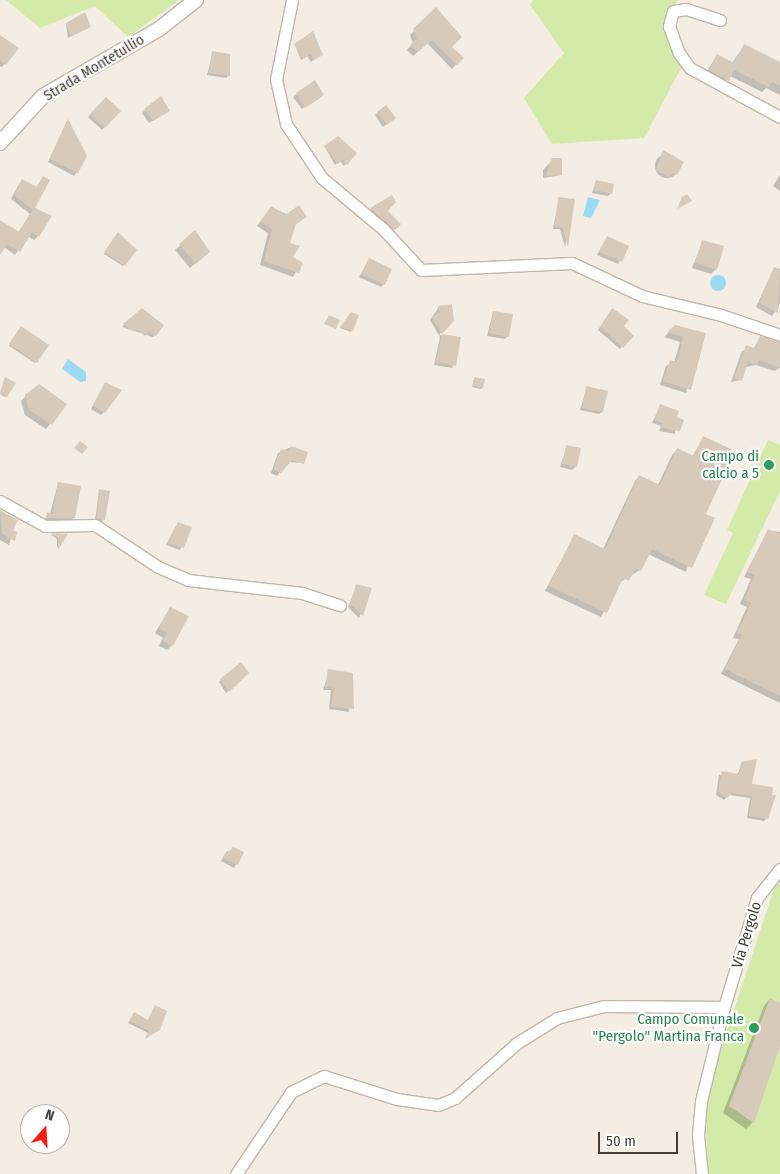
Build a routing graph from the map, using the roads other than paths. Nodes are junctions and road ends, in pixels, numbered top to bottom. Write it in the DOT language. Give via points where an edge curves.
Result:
graph roads {
  1 [pos="196,0"];
  2 [pos="292,0"];
  3 [pos="720,20"];
  4 [pos="780,116"];
  5 [pos="0,143"];
  6 [pos="780,335"];
  7 [pos="0,501"];
  8 [pos="340,605"];
  9 [pos="780,869"];
  10 [pos="724,1007"];
  11 [pos="236,1174"];
  12 [pos="702,1174"];
  1 -- 5 [label="street, Strada Montetullio" via="159,29 43,96"];
  2 -- 6 [label="street" via="276,79 283,117 322,178 383,229 420,270 572,263 642,296 720,314"];
  3 -- 4 [label="street" via="686,9 673,11 669,26 678,53 690,68"];
  7 -- 8 [label="street" via="45,526 95,525 158,567 188,580 302,594"];
  9 -- 10 [label="street, Via Pergolo" via="757,898"];
  10 -- 11 [label="street" via="604,1006 557,1018 517,1043 455,1098 438,1105 397,1099 324,1076 291,1092"];
  10 -- 12 [label="street, Via Pergolo" via="702,1101 698,1135"];
}
